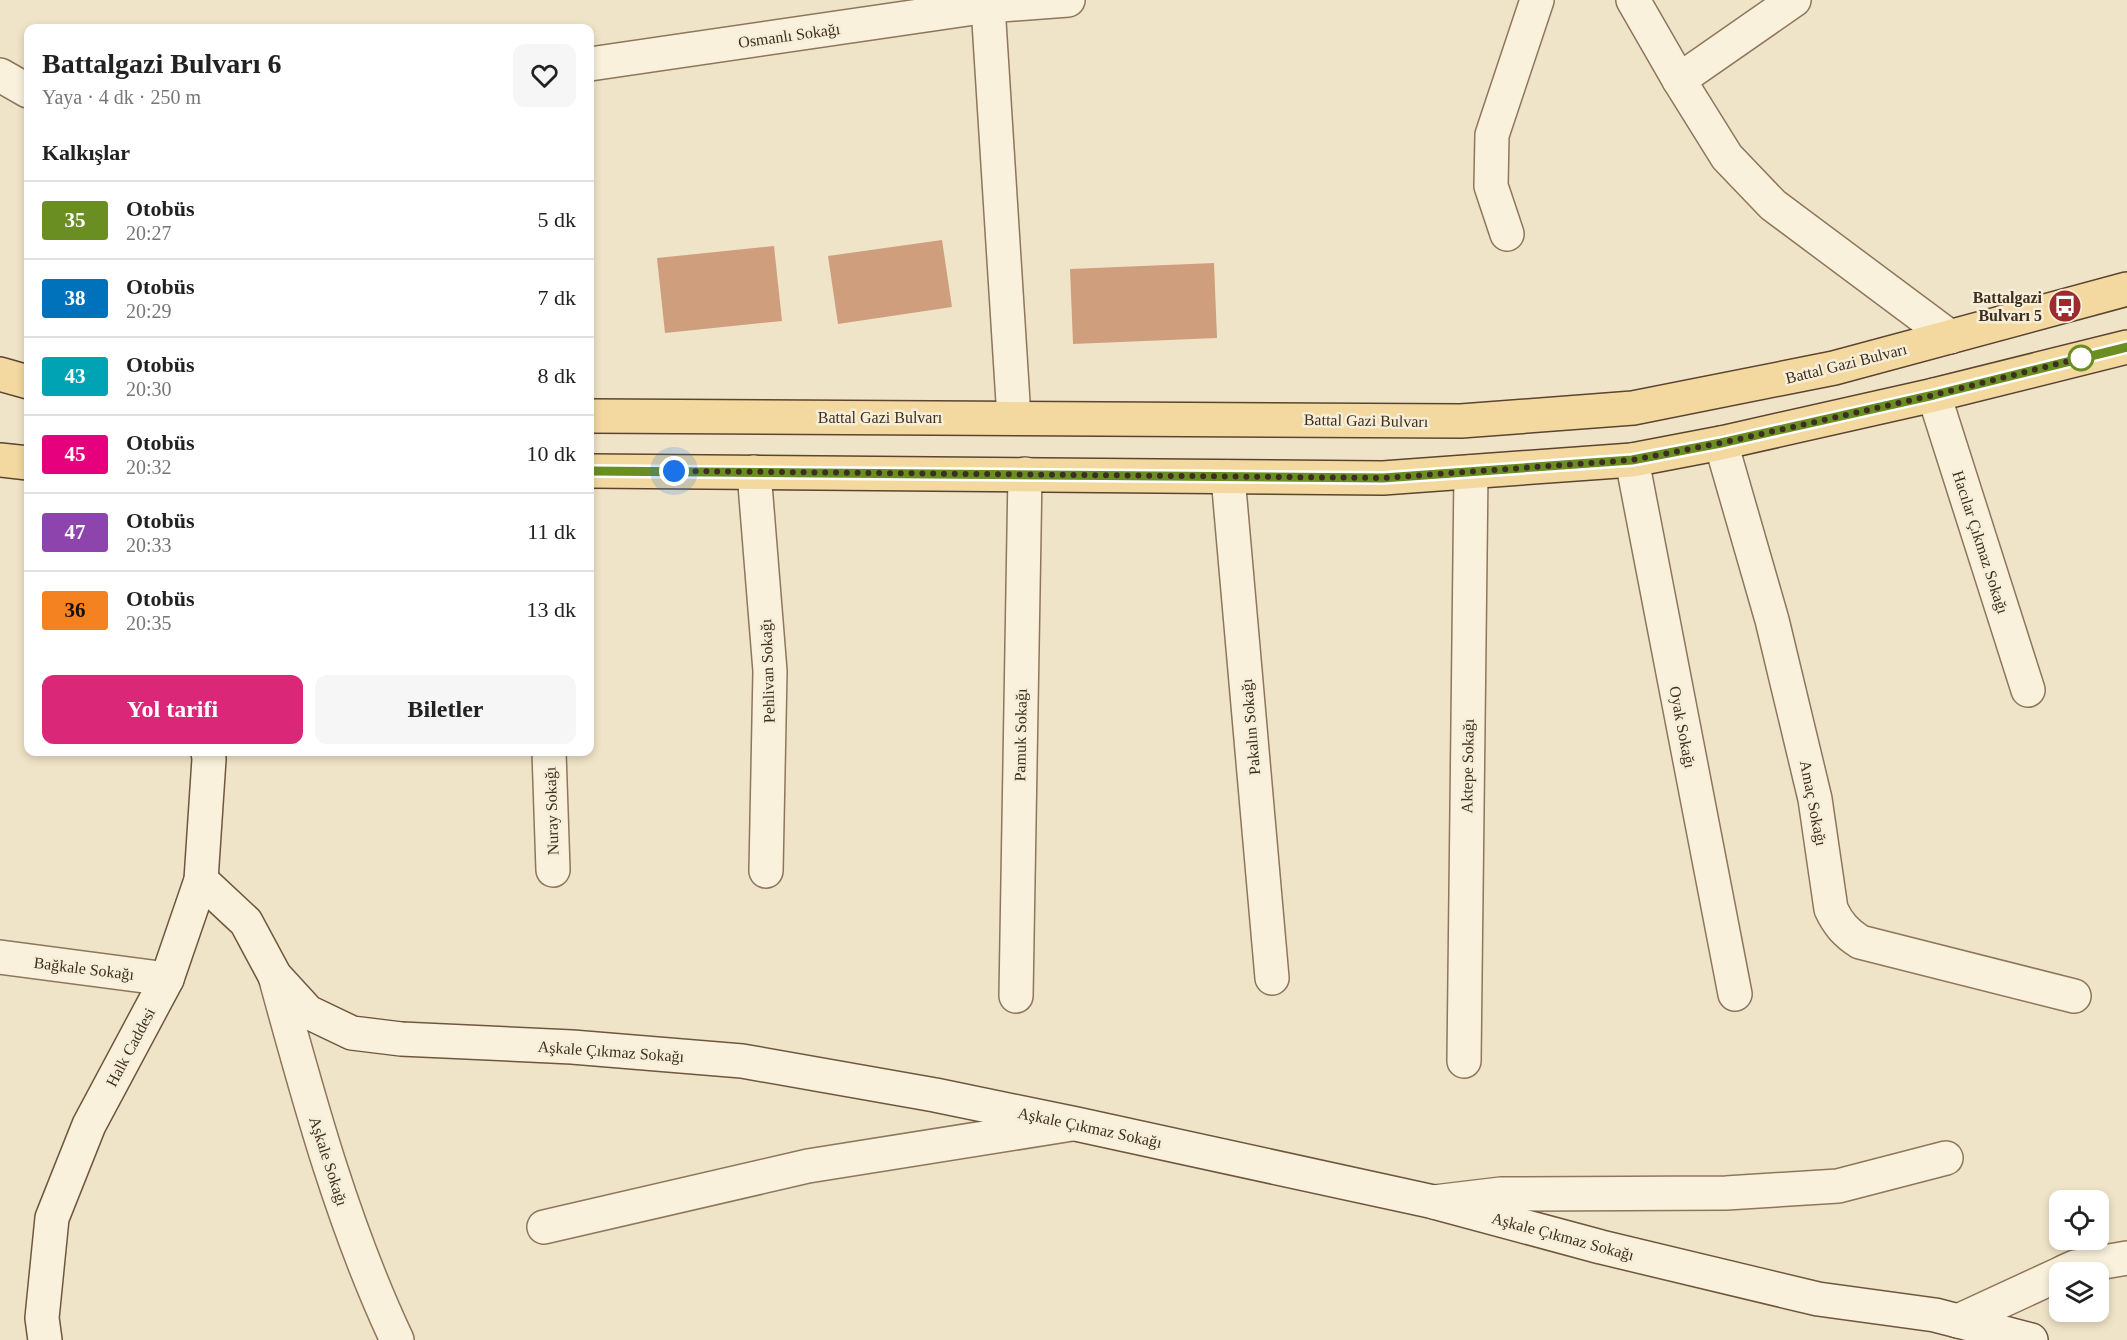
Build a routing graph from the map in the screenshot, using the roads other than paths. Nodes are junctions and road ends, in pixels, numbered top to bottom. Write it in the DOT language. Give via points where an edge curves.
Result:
graph roads {
  1 [pos="1068,0"];
  2 [pos="1537,0"];
  3 [pos="1633,0"];
  4 [pos="1794,0"];
  5 [pos="953,6"];
  6 [pos="988,6"];
  7 [pos="594,63"];
  8 [pos="0,75"];
  9 [pos="1679,80"];
  10 [pos="24,89"];
  11 [pos="1507,234"];
  12 [pos="2127,289"];
  13 [pos="1950,337"];
  14 [pos="2127,346"];
  15 [pos="0,374"];
  16 [pos="24,381"];
  17 [pos="1934,395"];
  18 [pos="594,416"];
  19 [pos="1014,418"];
  20 [pos="1721,443"];
  21 [pos="0,460"];
  22 [pos="1632,460"];
  23 [pos="24,463"];
  24 [pos="594,471"];
  25 [pos="754,472"];
  26 [pos="1471,472"];
  27 [pos="1024,474"];
  28 [pos="1228,477"];
  29 [pos="2028,690"];
  30 [pos="209,756"];
  31 [pos="549,756"];
  32 [pos="553,870"];
  33 [pos="766,871"];
  34 [pos="201,880"];
  35 [pos="0,957"];
  36 [pos="275,976"];
  37 [pos="1272,978"];
  38 [pos="167,979"];
  39 [pos="1735,994"];
  40 [pos="1016,996"];
  41 [pos="2074,996"];
  42 [pos="1464,1061"];
  43 [pos="1076,1124"];
  44 [pos="1946,1158"];
  45 [pos="1434,1202"];
  46 [pos="544,1227"];
  47 [pos="2127,1258"];
  48 [pos="2103,1262"];
  49 [pos="2049,1279"];
  50 [pos="1958,1321"];
  51 [pos="45,1340"];
  52 [pos="397,1340"];
  53 [pos="2031,1340"];
  1 -- 6 [label="street, Osmanlı Sokağı"];
  2 -- 11 [label="street" via="1492,135 1491,186"];
  3 -- 9 [label="street"];
  4 -- 9 [label="street"];
  5 -- 6 [label="street, Osmanlı Sokağı"];
  5 -- 7 [label="street, Osmanlı Sokağı"];
  6 -- 19 [label="street"];
  8 -- 10 [label="street"];
  9 -- 13 [label="street" via="1727,157 1773,205"];
  12 -- 13 [label="main road, Battal Gazi Bulvarı"];
  13 -- 19 [label="main road, Battal Gazi Bulvarı" via="1834,368 1633,408 1461,421"];
  14 -- 17 [label="main road"];
  15 -- 16 [label="main road"];
  17 -- 20 [label="main road"];
  17 -- 29 [label="street, Hacılar Çıkmaz Sokağı"];
  18 -- 19 [label="main road, Battal Gazi Bulvarı"];
  20 -- 22 [label="main road"];
  20 -- 41 [label="street, Amaç Sokağı" via="1772,620 1815,799 1832,909 1838,922 1860,942"];
  21 -- 23 [label="main road"];
  22 -- 26 [label="main road"];
  22 -- 39 [label="street, Oyak Sokağı"];
  24 -- 25 [label="main road"];
  25 -- 27 [label="main road"];
  25 -- 33 [label="street, Pehlivan Sokağı" via="770,671"];
  26 -- 28 [label="main road" via="1383,478"];
  26 -- 42 [label="street, Aktepe Sokağı"];
  27 -- 28 [label="main road"];
  27 -- 40 [label="street, Pamuk Sokağı"];
  28 -- 37 [label="street, Pakalın Sokağı"];
  30 -- 34 [label="street, Halk Caddesi"];
  31 -- 32 [label="street, Nuray Sokağı"];
  34 -- 36 [label="street, Aşkale Çıkmaz Sokağı" via="246,922"];
  34 -- 38 [label="street, Halk Caddesi"];
  35 -- 38 [label="street, Bağkale Sokağı"];
  36 -- 43 [label="street, Aşkale Çıkmaz Sokağı" via="308,1012 352,1033 742,1061"];
  36 -- 52 [label="street, Aşkale Sokağı" via="318,1132 371,1284"];
  38 -- 51 [label="street, Halk Caddesi" via="89,1125 52,1218 42,1318"];
  43 -- 45 [label="street, Aşkale Çıkmaz Sokağı"];
  43 -- 46 [label="street" via="808,1166"];
  44 -- 45 [label="street" via="1838,1186 1726,1193 1501,1194"];
  45 -- 50 [label="street, Aşkale Çıkmaz Sokağı" via="1818,1299"];
  47 -- 48 [label="street"];
  49 -- 50 [label="street"];
  50 -- 53 [label="street, Aşkale Çıkmaz Sokağı"];
}
